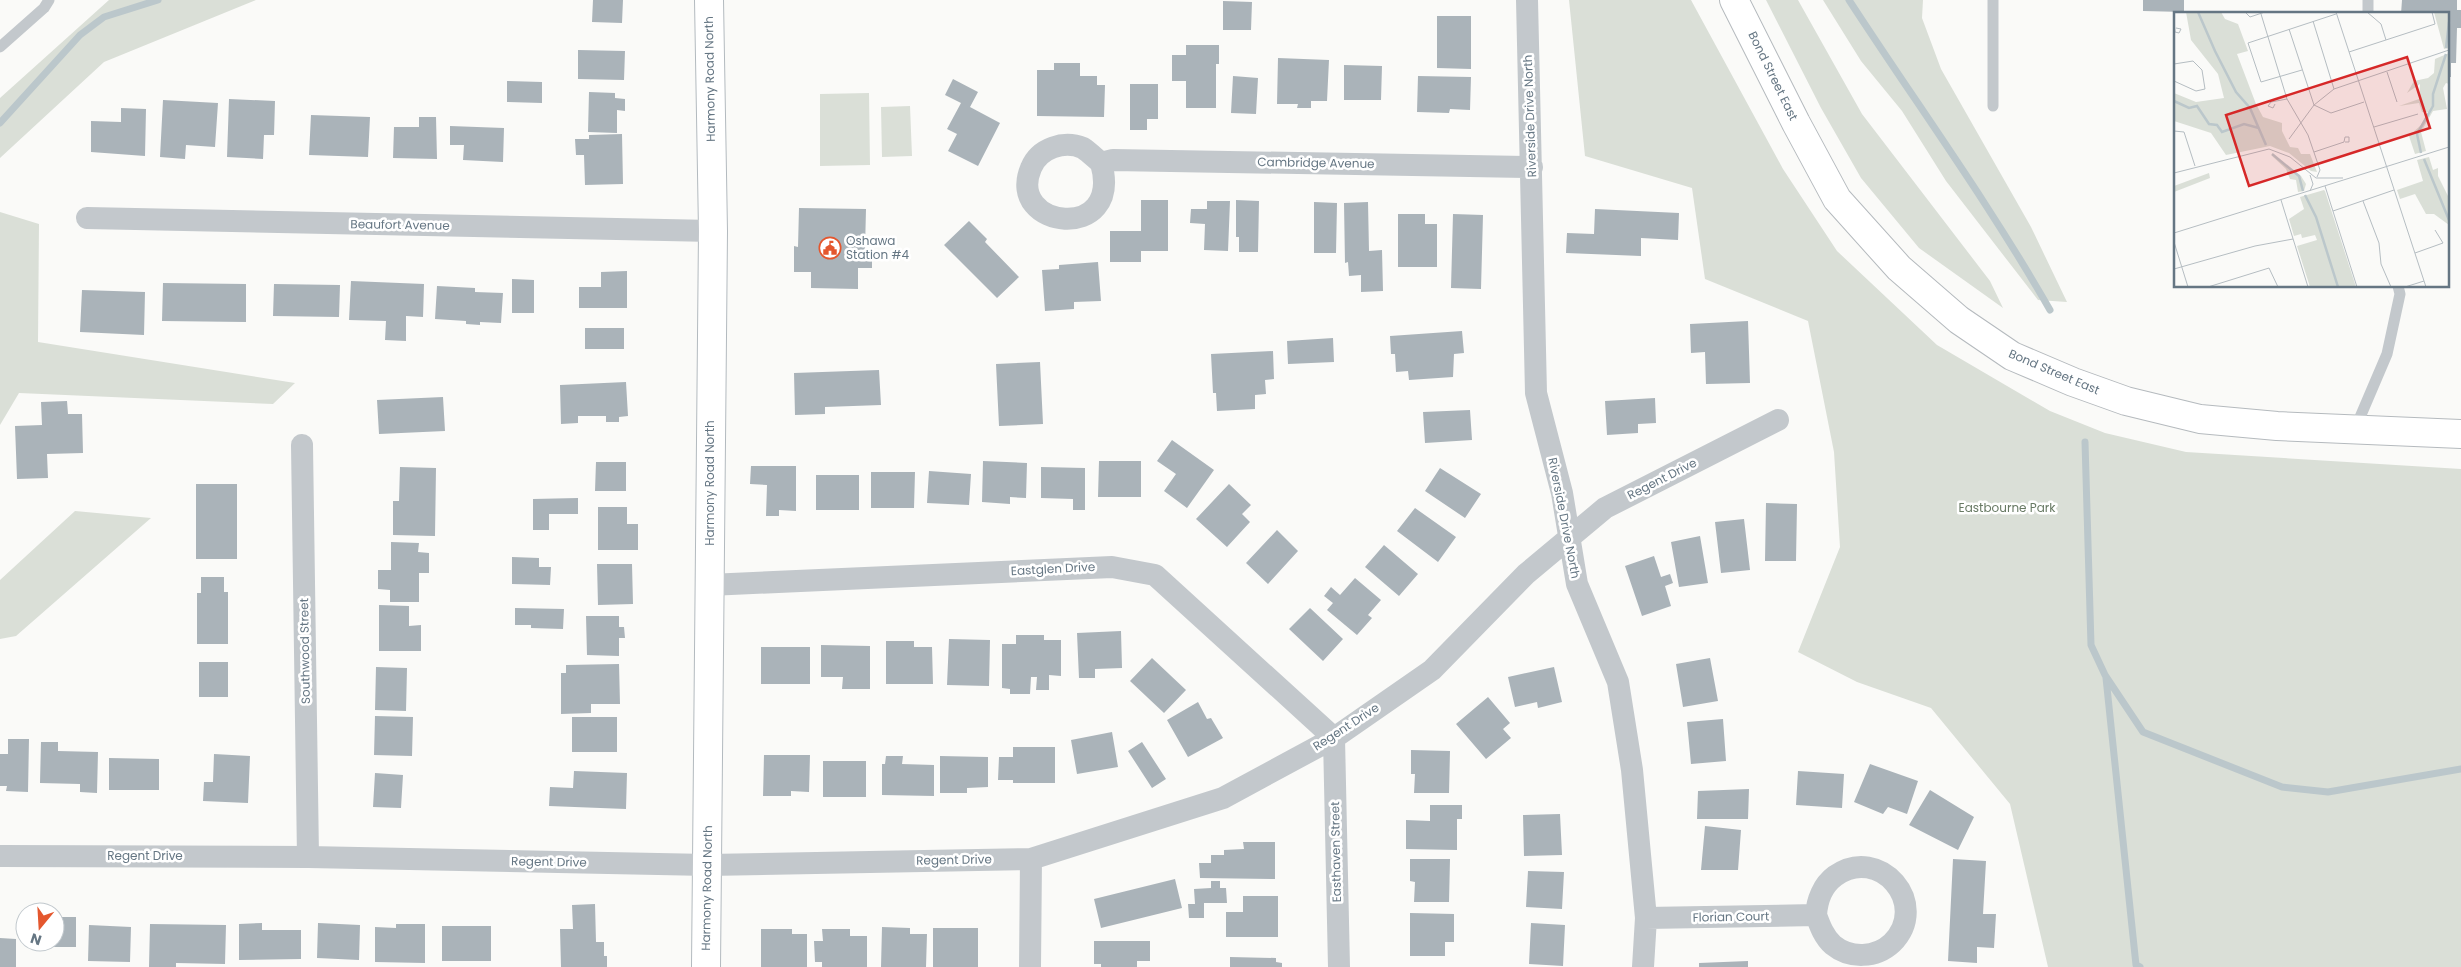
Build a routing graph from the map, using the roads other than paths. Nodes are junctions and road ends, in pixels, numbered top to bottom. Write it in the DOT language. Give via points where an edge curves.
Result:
graph roads {
  1 [pos="49,0"];
  2 [pos="709,0"];
  3 [pos="1527,0"];
  4 [pos="1734,0"];
  5 [pos="1993,0"];
  6 [pos="0,47"];
  7 [pos="1993,106"];
  8 [pos="1101,163"];
  9 [pos="1532,166"];
  10 [pos="87,218"];
  11 [pos="713,230"];
  12 [pos="2398,288"];
  13 [pos="1778,420"];
  14 [pos="2355,429"];
  15 [pos="2461,434"];
  16 [pos="302,445"];
  17 [pos="1569,537"];
  18 [pos="709,584"];
  19 [pos="1334,738"];
  20 [pos="0,856"];
  21 [pos="308,857"];
  22 [pos="1031,859"];
  23 [pos="708,865"];
  24 [pos="1816,915"];
  25 [pos="1646,918"];
  26 [pos="706,967"];
  27 [pos="1030,967"];
  28 [pos="1339,967"];
  29 [pos="1643,967"];
  1 -- 6 [label="lane"];
  2 -- 11 [label="main road, Harmony Road North"];
  3 -- 9 [label="street, Riverside Drive North"];
  4 -- 14 [label="main road, Bond Street East" via="1837,199 1899,268 1959,320 2012,356 2126,402 2200,419"];
  5 -- 7 [label="lane"];
  8 -- 9 [label="street, Cambridge Avenue" via="1113,160"];
  9 -- 17 [label="street, Riverside Drive North" via="1536,393 1562,493"];
  10 -- 11 [label="street, Beaufort Avenue"];
  11 -- 18 [label="main road, Harmony Road North"];
  12 -- 14 [label="lane" via="2400,294 2387,354"];
  13 -- 17 [label="street, Regent Drive" via="1605,508"];
  14 -- 15 [label="main road, Bond Street East"];
  16 -- 21 [label="street, Southwood Street"];
  17 -- 19 [label="street, Regent Drive" via="1526,574 1432,670"];
  17 -- 25 [label="street, Riverside Drive North" via="1577,584 1618,682 1632,770"];
  18 -- 19 [label="street, Eastglen Drive" via="1112,566 1155,576"];
  18 -- 23 [label="main road, Harmony Road North"];
  19 -- 22 [label="street, Regent Drive" via="1223,798"];
  19 -- 28 [label="street, Easthaven Street"];
  20 -- 21 [label="street, Regent Drive"];
  21 -- 23 [label="street, Regent Drive"];
  22 -- 23 [label="street, Regent Drive"];
  22 -- 27 [label="street"];
  23 -- 26 [label="main road, Harmony Road North"];
  24 -- 25 [label="street, Florian Court"];
  25 -- 29 [label="street, Riverside Drive North"];
}
